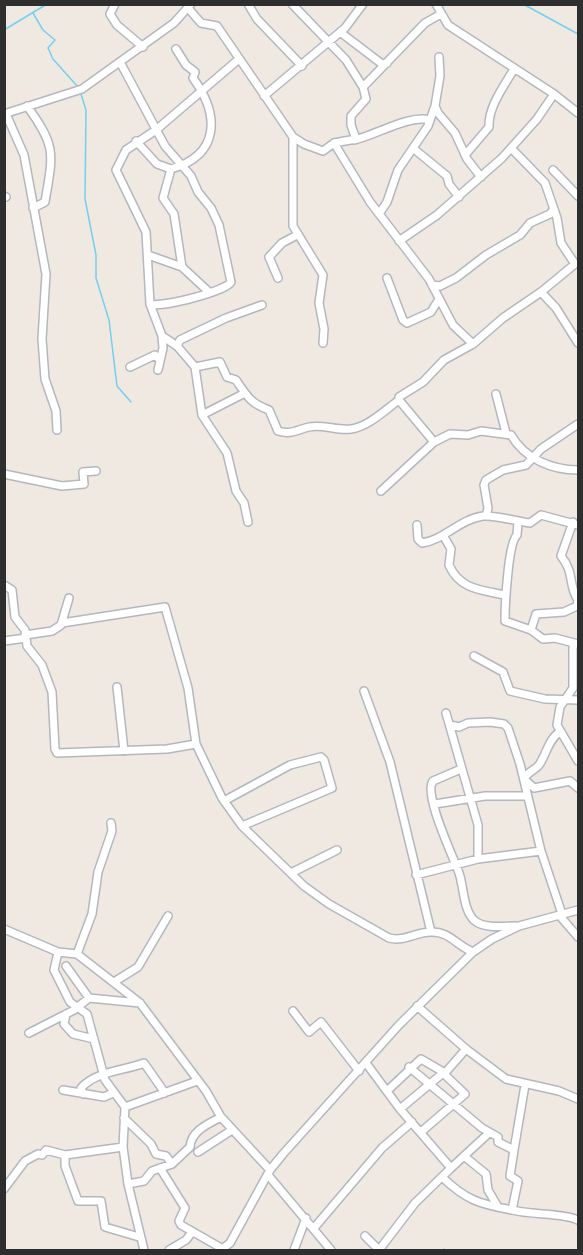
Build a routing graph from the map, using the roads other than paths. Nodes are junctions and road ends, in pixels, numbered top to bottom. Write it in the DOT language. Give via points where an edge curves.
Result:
graph roads {
  1 [pos="115,4"];
  2 [pos="248,4"];
  3 [pos="292,4"];
  4 [pos="363,4"];
  5 [pos="436,4"];
  6 [pos="190,6"];
  7 [pos="441,14"];
  8 [pos="340,32"];
  9 [pos="328,43"];
  10 [pos="143,47"];
  11 [pos="176,49"];
  12 [pos="439,57"];
  13 [pos="239,59"];
  14 [pos="120,63"];
  15 [pos="387,63"];
  16 [pos="302,66"];
  17 [pos="514,69"];
  18 [pos="363,87"];
  19 [pos="201,91"];
  20 [pos="554,94"];
  21 [pos="264,96"];
  22 [pos="27,106"];
  23 [pos="435,106"];
  24 [pos="577,108"];
  25 [pos="5,114"];
  26 [pos="430,120"];
  27 [pos="156,130"];
  28 [pos="293,137"];
  29 [pos="356,139"];
  30 [pos="136,141"];
  31 [pos="334,143"];
  32 [pos="511,148"];
  33 [pos="414,149"];
  34 [pos="465,155"];
  35 [pos="182,166"];
  36 [pos="171,169"];
  37 [pos="553,170"];
  38 [pos="481,177"];
  39 [pos="579,196"];
  40 [pos="459,197"];
  41 [pos="33,208"];
  42 [pos="553,210"];
  43 [pos="379,214"];
  44 [pos="297,235"];
  45 [pos="399,241"];
  46 [pos="148,255"];
  47 [pos="577,263"];
  48 [pos="182,267"];
  49 [pos="278,278"];
  50 [pos="387,278"];
  51 [pos="432,285"];
  52 [pos="209,292"];
  53 [pos="541,292"];
  54 [pos="440,299"];
  55 [pos="150,304"];
  56 [pos="262,305"];
  57 [pos="162,336"];
  58 [pos="323,343"];
  59 [pos="579,343"];
  60 [pos="473,344"];
  61 [pos="177,346"];
  62 [pos="159,359"];
  63 [pos="130,367"];
  64 [pos="195,367"];
  65 [pos="158,370"];
  66 [pos="243,394"];
  67 [pos="496,394"];
  68 [pos="399,400"];
  69 [pos="202,415"];
  70 [pos="579,424"];
  71 [pos="57,430"];
  72 [pos="506,433"];
  73 [pos="434,442"];
  74 [pos="541,449"];
  75 [pos="534,457"];
  76 [pos="541,461"];
  77 [pos="579,470"];
  78 [pos="96,471"];
  79 [pos="4,474"];
  80 [pos="381,490"];
  81 [pos="486,516"];
  82 [pos="248,522"];
  83 [pos="518,522"];
  84 [pos="576,523"];
  85 [pos="417,525"];
  86 [pos="443,535"];
  87 [pos="4,585"];
  88 [pos="505,595"];
  89 [pos="69,598"];
  90 [pos="578,600"];
  91 [pos="62,623"];
  92 [pos="531,630"];
  93 [pos="26,636"];
  94 [pos="4,641"];
  95 [pos="576,644"];
  96 [pos="474,656"];
  97 [pos="117,687"];
  98 [pos="573,688"];
  99 [pos="364,691"];
  100 [pos="579,698"];
  101 [pos="565,699"];
  102 [pos="446,713"];
  103 [pos="450,725"];
  104 [pos="560,732"];
  105 [pos="196,744"];
  106 [pos="124,751"];
  107 [pos="579,760"];
  108 [pos="461,769"];
  109 [pos="524,779"];
  110 [pos="579,788"];
  111 [pos="527,796"];
  112 [pos="470,798"];
  113 [pos="224,801"];
  114 [pos="435,804"];
  115 [pos="111,823"];
  116 [pos="242,826"];
  117 [pos="337,850"];
  118 [pos="541,851"];
  119 [pos="478,859"];
  120 [pos="455,864"];
  121 [pos="291,873"];
  122 [pos="416,875"];
  123 [pos="579,910"];
  124 [pos="560,914"];
  125 [pos="168,916"];
  126 [pos="519,926"];
  127 [pos="4,929"];
  128 [pos="431,932"];
  129 [pos="579,937"];
  130 [pos="58,952"];
  131 [pos="69,952"];
  132 [pos="473,952"];
  133 [pos="77,954"];
  134 [pos="66,966"];
  135 [pos="58,976"];
  136 [pos="114,982"];
  137 [pos="89,998"];
  138 [pos="140,1004"];
  139 [pos="417,1006"];
  140 [pos="76,1008"];
  141 [pos="293,1011"];
  142 [pos="66,1014"];
  143 [pos="29,1032"];
  144 [pos="94,1039"];
  145 [pos="466,1049"];
  146 [pos="366,1063"];
  147 [pos="409,1067"];
  148 [pos="359,1071"];
  149 [pos="443,1073"];
  150 [pos="103,1075"];
  151 [pos="197,1081"];
  152 [pos="430,1084"];
  153 [pos="525,1085"];
  154 [pos="63,1090"];
  155 [pos="387,1091"];
  156 [pos="113,1093"];
  157 [pos="165,1093"];
  158 [pos="83,1094"];
  159 [pos="579,1099"];
  160 [pos="455,1103"];
  161 [pos="125,1107"];
  162 [pos="400,1109"];
  163 [pos="221,1117"];
  164 [pos="124,1118"];
  165 [pos="412,1122"];
  166 [pos="232,1130"];
  167 [pos="421,1132"];
  168 [pos="489,1133"];
  169 [pos="123,1147"];
  170 [pos="514,1150"];
  171 [pos="198,1152"];
  172 [pos="65,1155"];
  173 [pos="464,1156"];
  174 [pos="172,1164"];
  175 [pos="160,1168"];
  176 [pos="451,1168"];
  177 [pos="269,1173"];
  178 [pos="442,1177"];
  179 [pos="128,1184"];
  180 [pos="4,1189"];
  181 [pos="498,1208"];
  182 [pos="512,1210"];
  183 [pos="306,1218"];
  184 [pos="579,1220"];
  185 [pos="314,1228"];
  186 [pos="192,1232"];
  187 [pos="365,1236"];
  188 [pos="140,1237"];
  189 [pos="221,1250"];
  190 [pos="379,1250"];
  191 [pos="144,1251"];
  192 [pos="170,1251"];
  193 [pos="294,1251"];
  194 [pos="331,1251"];
  1 -- 10 [label="street" via="110,14 117,26"];
  2 -- 16 [label="street" via="257,19"];
  3 -- 9 [label="street"];
  4 -- 8 [label="street"];
  5 -- 7 [label="street"];
  6 -- 10 [label="street"];
  6 -- 13 [label="street" via="201,23 217,26"];
  7 -- 15 [label="street" via="425,23"];
  7 -- 17 [label="street" via="448,25"];
  8 -- 9 [label="street"];
  8 -- 15 [label="street" via="380,63"];
  9 -- 16 [label="street"];
  9 -- 18 [label="street" via="346,60"];
  10 -- 14 [label="street"];
  11 -- 19 [label="street" via="195,72 193,78"];
  12 -- 23 [label="street"];
  13 -- 19 [label="street"];
  13 -- 21 [label="street"];
  14 -- 22 [label="street" via="78,91"];
  14 -- 27 [label="street"];
  15 -- 18 [label="street"];
  16 -- 21 [label="street"];
  17 -- 20 [label="street"];
  17 -- 34 [label="street" via="496,100 489,127"];
  18 -- 29 [label="street" via="366,99 351,116"];
  19 -- 27 [label="street"];
  19 -- 35 [label="street" via="212,116 211,136 201,153"];
  20 -- 24 [label="street"];
  20 -- 32 [label="street"];
  21 -- 28 [label="street"];
  22 -- 25 [label="street"];
  22 -- 41 [label="street" via="45,130 53,163 45,202"];
  23 -- 26 [label="street"];
  23 -- 34 [label="street"];
  25 -- 41 [label="street" via="24,155"];
  26 -- 29 [label="street" via="408,120 373,136"];
  26 -- 33 [label="street"];
  27 -- 30 [label="street"];
  27 -- 35 [label="street"];
  28 -- 31 [label="street" via="323,151"];
  28 -- 44 [label="street" via="292,226"];
  29 -- 31 [label="street"];
  30 -- 36 [label="street" via="157,164"];
  30 -- 46 [label="street" via="126,150 116,170 146,232"];
  31 -- 43 [label="street"];
  32 -- 38 [label="street"];
  32 -- 42 [label="street" via="545,183"];
  33 -- 40 [label="street" via="447,176 448,184"];
  33 -- 43 [label="street" via="398,170"];
  34 -- 38 [label="street"];
  35 -- 36 [label="street"];
  35 -- 52 [label="street" via="211,208 227,254 230,286"];
  36 -- 48 [label="street" via="163,198 174,214"];
  37 -- 39 [label="street"];
  38 -- 40 [label="street"];
  40 -- 45 [label="street"];
  41 -- 71 [label="street" via="46,274 41,321 45,379 56,411"];
  42 -- 47 [label="street" via="561,243"];
  42 -- 51 [label="street" via="530,222 520,236 456,278 440,286"];
  43 -- 45 [label="street"];
  44 -- 49 [label="street" via="269,257"];
  44 -- 58 [label="street" via="323,275 319,303"];
  45 -- 51 [label="street"];
  46 -- 48 [label="street"];
  46 -- 55 [label="street"];
  47 -- 53 [label="street"];
  48 -- 52 [label="street"];
  50 -- 54 [label="street" via="407,323 431,312"];
  51 -- 54 [label="street"];
  52 -- 55 [label="street" via="182,302"];
  53 -- 59 [label="street"];
  53 -- 60 [label="street"];
  54 -- 60 [label="street" via="453,325"];
  55 -- 57 [label="street"];
  56 -- 61 [label="street" via="180,340"];
  57 -- 61 [label="street"];
  57 -- 62 [label="street"];
  60 -- 68 [label="street" via="444,360"];
  61 -- 64 [label="street"];
  62 -- 63 [label="street" via="155,355"];
  62 -- 65 [label="street"];
  64 -- 66 [label="street" via="220,362 227,377 236,380"];
  64 -- 69 [label="street"];
  66 -- 68 [label="street" via="269,410 278,430 294,433 328,425 351,429"];
  66 -- 69 [label="street"];
  67 -- 72 [label="street"];
  68 -- 73 [label="street"];
  69 -- 82 [label="street" via="227,453"];
  70 -- 74 [label="street"];
  72 -- 73 [label="street" via="450,434"];
  72 -- 75 [label="street"];
  73 -- 80 [label="street"];
  74 -- 75 [label="street"];
  74 -- 76 [label="street"];
  75 -- 76 [label="street"];
  75 -- 81 [label="street" via="526,465 503,470 486,480"];
  76 -- 77 [label="street" via="559,470"];
  78 -- 79 [label="street" via="83,472 84,484 63,486"];
  81 -- 83 [label="street"];
  81 -- 86 [label="street" via="471,519"];
  83 -- 84 [label="street" via="530,523 541,515"];
  83 -- 88 [label="street"];
  84 -- 90 [label="street" via="561,556 570,568"];
  85 -- 86 [label="street" via="422,543"];
  86 -- 88 [label="street" via="452,549 449,565 460,582"];
  87 -- 93 [label="street" via="12,590 13,612"];
  88 -- 92 [label="street" via="505,621"];
  89 -- 91 [label="street"];
  90 -- 92 [label="street" via="577,606 564,612 536,614"];
  91 -- 93 [label="street" via="52,631"];
  91 -- 105 [label="street" via="165,607 188,688"];
  92 -- 95 [label="street" via="543,639"];
  93 -- 94 [label="street"];
  93 -- 106 [label="street" via="27,646 42,665 52,692 57,753"];
  95 -- 98 [label="street"];
  96 -- 101 [label="street" via="503,672 510,691"];
  97 -- 106 [label="street"];
  98 -- 100 [label="street"];
  98 -- 101 [label="street"];
  99 -- 122 [label="street" via="390,762"];
  100 -- 101 [label="street"];
  101 -- 104 [label="street" via="558,714"];
  102 -- 103 [label="street"];
  103 -- 108 [label="street"];
  103 -- 109 [label="street" via="504,724"];
  104 -- 107 [label="street"];
  104 -- 109 [label="street"];
  105 -- 106 [label="street"];
  105 -- 113 [label="street"];
  108 -- 112 [label="street"];
  108 -- 114 [label="street" via="430,783"];
  109 -- 110 [label="street" via="534,788 570,781"];
  109 -- 111 [label="street"];
  111 -- 112 [label="street"];
  111 -- 118 [label="street"];
  112 -- 114 [label="street"];
  112 -- 119 [label="street" via="477,825"];
  113 -- 116 [label="street"];
  113 -- 116 [label="street" via="290,765 321,757 324,760 332,788"];
  114 -- 120 [label="street"];
  115 -- 133 [label="street" via="112,831 93,891 92,914"];
  116 -- 121 [label="street"];
  117 -- 121 [label="street"];
  118 -- 119 [label="street"];
  118 -- 124 [label="street"];
  119 -- 120 [label="street"];
  120 -- 122 [label="street"];
  120 -- 126 [label="street" via="473,920"];
  121 -- 128 [label="street" via="329,904 389,938 398,940"];
  122 -- 128 [label="street"];
  123 -- 124 [label="street"];
  124 -- 126 [label="street"];
  124 -- 129 [label="street"];
  125 -- 136 [label="street" via="138,967"];
  126 -- 132 [label="street"];
  127 -- 130 [label="street"];
  128 -- 132 [label="street" via="448,934"];
  130 -- 131 [label="street"];
  130 -- 135 [label="street" via="54,970"];
  131 -- 133 [label="street"];
  131 -- 134 [label="street" via="64,961"];
  132 -- 139 [label="street"];
  133 -- 136 [label="street"];
  134 -- 135 [label="street"];
  134 -- 137 [label="street"];
  135 -- 140 [label="street"];
  136 -- 138 [label="street"];
  137 -- 138 [label="street"];
  137 -- 140 [label="street"];
  138 -- 151 [label="street"];
  139 -- 145 [label="street"];
  139 -- 146 [label="street"];
  140 -- 142 [label="street"];
  140 -- 144 [label="street" via="88,1017"];
  141 -- 148 [label="street" via="309,1032 321,1022"];
  142 -- 143 [label="street"];
  142 -- 144 [label="street" via="64,1024 70,1032"];
  144 -- 150 [label="street"];
  145 -- 149 [label="street" via="451,1069"];
  145 -- 153 [label="street" via="506,1079"];
  146 -- 148 [label="street"];
  146 -- 155 [label="street"];
  147 -- 149 [label="street" via="421,1059"];
  147 -- 152 [label="street"];
  147 -- 155 [label="street"];
  148 -- 177 [label="street"];
  149 -- 152 [label="street"];
  149 -- 160 [label="street" via="465,1094"];
  150 -- 156 [label="street"];
  150 -- 157 [label="street" via="144,1063"];
  150 -- 158 [label="street" via="84,1085"];
  151 -- 157 [label="street"];
  151 -- 163 [label="street"];
  152 -- 160 [label="street"];
  152 -- 162 [label="street"];
  153 -- 159 [label="street"];
  153 -- 170 [label="street"];
  154 -- 158 [label="street"];
  155 -- 162 [label="street"];
  156 -- 158 [label="street" via="104,1097"];
  156 -- 161 [label="street"];
  157 -- 161 [label="street"];
  160 -- 167 [label="street"];
  160 -- 168 [label="street"];
  161 -- 164 [label="street"];
  162 -- 165 [label="street"];
  163 -- 166 [label="street"];
  163 -- 174 [label="street" via="198,1131"];
  164 -- 169 [label="street"];
  164 -- 174 [label="street" via="156,1154 166,1156"];
  165 -- 167 [label="street"];
  165 -- 185 [label="street" via="382,1148"];
  166 -- 171 [label="street"];
  166 -- 177 [label="street"];
  167 -- 176 [label="street"];
  168 -- 170 [label="street"];
  168 -- 173 [label="street"];
  169 -- 172 [label="street"];
  169 -- 179 [label="street"];
  170 -- 182 [label="street" via="510,1176 518,1180"];
  172 -- 180 [label="street" via="46,1150 42,1155 34,1155"];
  172 -- 188 [label="street" via="78,1201 101,1201 105,1227"];
  173 -- 176 [label="street"];
  173 -- 181 [label="street" via="486,1174 488,1190"];
  174 -- 175 [label="street"];
  175 -- 179 [label="street" via="144,1181"];
  175 -- 186 [label="street" via="185,1209 179,1221"];
  176 -- 178 [label="street"];
  177 -- 183 [label="street"];
  177 -- 189 [label="street" via="230,1243"];
  178 -- 181 [label="street" via="458,1193"];
  178 -- 190 [label="street" via="415,1203"];
  179 -- 188 [label="street"];
  181 -- 182 [label="street"];
  182 -- 184 [label="street"];
  183 -- 185 [label="street"];
  183 -- 193 [label="street"];
  185 -- 194 [label="street"];
  186 -- 189 [label="street"];
  186 -- 192 [label="street"];
  187 -- 190 [label="street"];
  188 -- 191 [label="street"];
}
